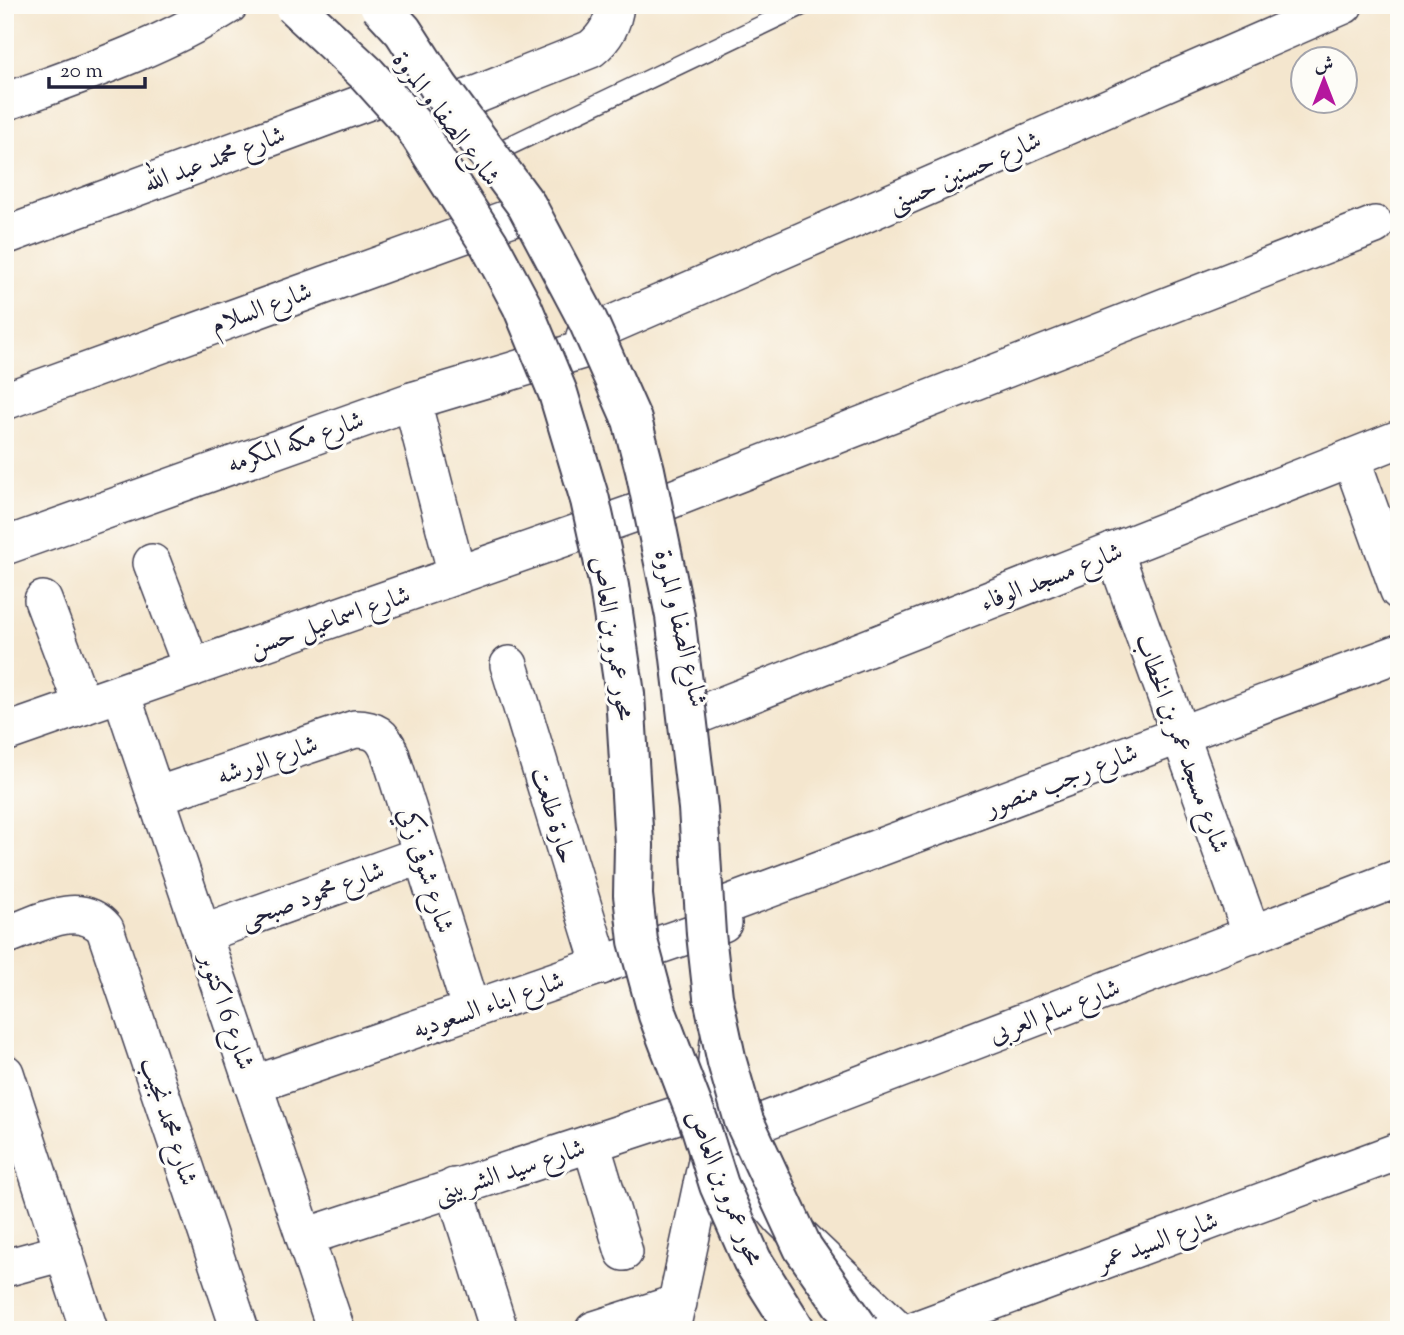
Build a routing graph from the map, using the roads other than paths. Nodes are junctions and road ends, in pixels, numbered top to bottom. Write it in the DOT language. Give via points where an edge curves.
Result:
graph roads {
  1 [pos="229,5"];
  2 [pos="293,5"];
  3 [pos="358,5"];
  4 [pos="379,5"];
  5 [pos="615,5"];
  6 [pos="804,5"];
  7 [pos="1344,5"];
  8 [pos="433,94"];
  9 [pos="5,102"];
  10 [pos="481,160"];
  11 [pos="518,215"];
  12 [pos="1375,225"];
  13 [pos="5,236"];
  14 [pos="587,342"];
  15 [pos="5,401"];
  16 [pos="412,401"];
  17 [pos="1399,439"];
  18 [pos="1351,458"];
  19 [pos="652,507"];
  20 [pos="5,546"];
  21 [pos="1115,551"];
  22 [pos="152,563"];
  23 [pos="457,575"];
  24 [pos="1399,591"];
  25 [pos="43,600"];
  26 [pos="1399,653"];
  27 [pos="509,665"];
  28 [pos="192,668"];
  29 [pos="121,692"];
  30 [pos="83,706"];
  31 [pos="703,713"];
  32 [pos="5,733"];
  33 [pos="378,733"];
  34 [pos="1180,735"];
  35 [pos="156,796"];
  36 [pos="422,855"];
  37 [pos="1399,878"];
  38 [pos="723,915"];
  39 [pos="202,934"];
  40 [pos="1252,935"];
  41 [pos="5,936"];
  42 [pos="601,965"];
  43 [pos="471,1010"];
  44 [pos="253,1085"];
  45 [pos="8,1091"];
  46 [pos="714,1103"];
  47 [pos="591,1143"];
  48 [pos="1399,1151"];
  49 [pos="709,1152"];
  50 [pos="454,1187"];
  51 [pos="304,1237"];
  52 [pos="64,1252"];
  53 [pos="624,1252"];
  54 [pos="5,1268"];
  55 [pos="675,1316"];
  56 [pos="89,1330"];
  57 [pos="240,1330"];
  58 [pos="336,1330"];
  59 [pos="499,1330"];
  60 [pos="594,1330"];
  61 [pos="796,1330"];
  62 [pos="860,1330"];
  63 [pos="898,1330"];
  64 [pos="915,1330"];
  1 -- 9 [label="street" via="147,48"];
  2 -- 61 [label="main road, محور عمرو بن العاص, bridge" via="367,74 413,125 489,244 522,306 558,393 593,512 625,694 638,941 658,1015 719,1185 752,1260"];
  3 -- 8 [label="street, شارع الصفا و المروة"];
  4 -- 62 [label="main road, محور عمرو بن العاص, bridge" via="403,31 527,206 632,420 676,617 713,998 727,1062 744,1121 803,1248"];
  5 -- 8 [label="street, شارع محمد عبد الله" via="608,30 591,49"];
  6 -- 10 [label="lane"];
  7 -- 14 [label="street, شارع حسنين حسنى"];
  8 -- 10 [label="street, شارع الصفا و المروة"];
  8 -- 13 [label="street, شارع محمد عبد الله"];
  10 -- 11 [label="street, شارع الصفا و المروة"];
  11 -- 14 [label="street, شارع الصفا و المروة"];
  11 -- 15 [label="street, شارع السلام"];
  12 -- 19 [label="street, شارع اسماعيل حسن"];
  14 -- 16 [label="street, شارع مكه المكرمه"];
  14 -- 19 [label="street, شارع الصفا و المروة"];
  16 -- 20 [label="street, شارع مكه المكرمه"];
  16 -- 23 [label="street"];
  17 -- 18 [label="street, شارع مسجد الوفاء"];
  18 -- 21 [label="street, شارع مسجد الوفاء"];
  18 -- 24 [label="street"];
  19 -- 23 [label="street, شارع اسماعيل حسن"];
  19 -- 31 [label="street, شارع الصفا و المروة"];
  21 -- 31 [label="street, شارع مسجد الوفاء"];
  21 -- 34 [label="street, شارع مسجد عمر بن الخطاب"];
  22 -- 28 [label="street"];
  23 -- 28 [label="street, شارع اسماعيل حسن"];
  25 -- 30 [label="street"];
  26 -- 34 [label="street, شارع رجب منصور"];
  27 -- 42 [label="street, حارة طلعت"];
  28 -- 29 [label="street, شارع اسماعيل حسن"];
  29 -- 30 [label="street, شارع اسماعيل حسن"];
  29 -- 35 [label="street, شارع 6 اكتوبر"];
  30 -- 32 [label="street, شارع اسماعيل حسن"];
  31 -- 38 [label="street, شارع الصفا و المروة" via="713,777"];
  33 -- 35 [label="street, شارع الورشه" via="355,729"];
  33 -- 36 [label="street, شارع شوقى زكي" via="390,753"];
  34 -- 38 [label="street, شارع رجب منصور"];
  34 -- 40 [label="street, شارع مسجد عمر بن الخطاب"];
  35 -- 39 [label="street, شارع 6 اكتوبر"];
  36 -- 39 [label="street, شارع محمود صبحى"];
  36 -- 43 [label="street, شارع شوقى زكي"];
  37 -- 40 [label="street, شارع سالم العربى"];
  38 -- 42 [label="street, شارع ابناء السعوديه"];
  38 -- 46 [label="street, شارع الصفا و المروة"];
  39 -- 44 [label="street, شارع 6 اكتوبر"];
  40 -- 49 [label="street, شارع سالم العربى"];
  41 -- 57 [label="street, شارع محمد نجيب" via="73,913 99,922 109,938"];
  42 -- 43 [label="street, شارع ابناء السعوديه"];
  43 -- 44 [label="street, شارع ابناء السعوديه"];
  44 -- 51 [label="street, شارع 6 اكتوبر"];
  45 -- 52 [label="street"];
  46 -- 47 [label="street, شارع سيد الشربينى"];
  46 -- 49 [label="street, شارع الصفا و المروة"];
  47 -- 50 [label="street, شارع سيد الشربينى"];
  47 -- 53 [label="street"];
  48 -- 64 [label="street, شارع السيد عمر"];
  49 -- 55 [label="street, شارع الصفا و المروة"];
  49 -- 63 [label="street" via="767,1199 781,1218"];
  50 -- 51 [label="street, شارع سيد الشربينى"];
  50 -- 59 [label="street"];
  51 -- 58 [label="street, شارع 6 اكتوبر"];
  52 -- 54 [label="street"];
  52 -- 56 [label="street"];
  55 -- 60 [label="street"];
}
